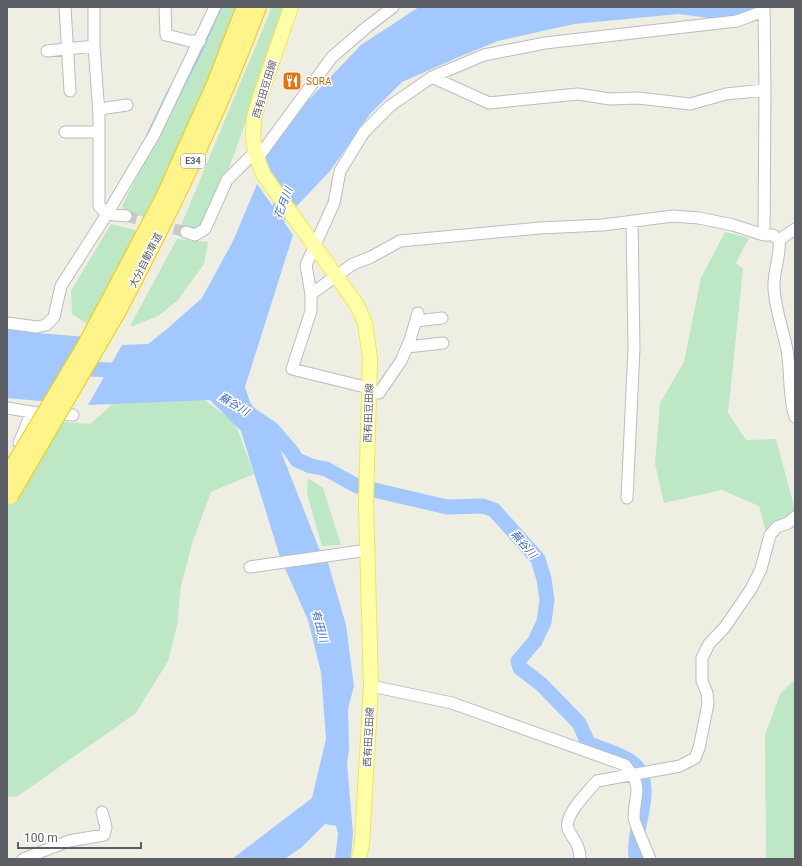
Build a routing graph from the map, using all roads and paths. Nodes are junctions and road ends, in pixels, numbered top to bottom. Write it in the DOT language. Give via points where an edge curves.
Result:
graph roads {
  1 [pos="65,7"];
  2 [pos="94,7"];
  3 [pos="165,7"];
  4 [pos="215,7"];
  5 [pos="246,7"];
  6 [pos="258,7"];
  7 [pos="291,7"];
  8 [pos="393,7"];
  9 [pos="764,9"];
  10 [pos="195,42"];
  11 [pos="94,46"];
  12 [pos="67,49"];
  13 [pos="46,51"];
  14 [pos="432,77"];
  15 [pos="765,90"];
  16 [pos="70,91"];
  17 [pos="127,105"];
  18 [pos="99,109"];
  19 [pos="65,132"];
  20 [pos="99,132"];
  21 [pos="256,156"];
  22 [pos="108,214"];
  23 [pos="126,216"];
  24 [pos="632,221"];
  25 [pos="795,229"];
  26 [pos="186,232"];
  27 [pos="764,235"];
  28 [pos="779,240"];
  29 [pos="314,244"];
  30 [pos="337,276"];
  31 [pos="311,294"];
  32 [pos="112,309"];
  33 [pos="442,318"];
  34 [pos="7,323"];
  35 [pos="443,343"];
  36 [pos="407,347"];
  37 [pos="369,390"];
  38 [pos="7,408"];
  39 [pos="32,412"];
  40 [pos="73,415"];
  41 [pos="795,417"];
  42 [pos="19,442"];
  43 [pos="7,477"];
  44 [pos="8,498"];
  45 [pos="627,498"];
  46 [pos="795,517"];
  47 [pos="368,550"];
  48 [pos="250,567"];
  49 [pos="371,686"];
  50 [pos="637,773"];
  51 [pos="102,812"];
  52 [pos="23,859"];
  53 [pos="359,859"];
  54 [pos="580,859"];
  55 [pos="650,859"];
  1 -- 12 [label="street"];
  2 -- 11 [label="street"];
  3 -- 10 [label="street" via="166,35"];
  4 -- 10 [label="street"];
  5 -- 32 [label="highway, 大分自動車道 / E34" via="215,84"];
  6 -- 32 [label="highway, 大分自動車道 / E34" via="226,89 175,202"];
  7 -- 21 [label="main road, 西有田豆田線" via="254,118 252,135"];
  8 -- 21 [label="street" via="332,57"];
  9 -- 14 [label="street" via="737,21 519,47 484,55"];
  9 -- 15 [label="street"];
  10 -- 22 [label="street" via="154,136"];
  11 -- 12 [label="street"];
  11 -- 18 [label="street"];
  12 -- 13 [label="street"];
  12 -- 16 [label="street"];
  14 -- 15 [label="street" via="489,103 578,94 610,99 638,98 690,104 726,94"];
  14 -- 29 [label="street" via="390,106 364,132 340,171 334,203"];
  15 -- 27 [label="street"];
  17 -- 18 [label="street"];
  18 -- 20 [label="street"];
  19 -- 20 [label="street"];
  20 -- 22 [label="street" via="99,206"];
  21 -- 26 [label="street" via="227,180 205,229 195,235"];
  21 -- 29 [label="main road, 西有田豆田線" via="263,174"];
  22 -- 23 [label="street"];
  22 -- 34 [label="street" via="61,286 54,317 46,325 37,327"];
  24 -- 27 [label="street" via="673,216 699,218"];
  24 -- 30 [label="street" via="400,241 352,264"];
  24 -- 45 [label="street" via="634,348"];
  25 -- 28 [label="street"];
  27 -- 28 [label="street" via="773,234"];
  28 -- 41 [label="street" via="781,250 774,286 776,308 787,351 789,390"];
  29 -- 30 [label="main road, 西有田豆田線"];
  29 -- 31 [label="street" via="306,266"];
  30 -- 31 [label="street"];
  30 -- 37 [label="main road, 西有田豆田線" via="365,323 370,358"];
  31 -- 37 [label="street" via="311,311 292,369"];
  32 -- 43 [label="highway, 大分自動車道 / E34, bridge" via="81,352"];
  32 -- 44 [label="highway, 大分自動車道 / E34, bridge"];
  33 -- 36 [label="street" via="417,317"];
  35 -- 36 [label="street"];
  36 -- 37 [label="street" via="401,361 379,393"];
  37 -- 47 [label="main road, 西有田豆田線" via="366,466"];
  38 -- 39 [label="street"];
  39 -- 40 [label="street"];
  39 -- 42 [label="street"];
  46 -- 50 [label="street" via="777,527 770,535 761,569 751,589 725,627 709,644 702,658 702,681 708,704 695,758 680,766"];
  47 -- 48 [label="street"];
  47 -- 49 [label="main road, 西有田豆田線"];
  49 -- 50 [label="street" via="452,703 625,765"];
  49 -- 53 [label="main road, 西有田豆田線"];
  50 -- 54 [label="street" via="596,781 568,816 567,828 580,850"];
  50 -- 55 [label="street" via="638,789 634,819"];
  51 -- 52 [label="street" via="106,831 104,835 69,841"];
}
